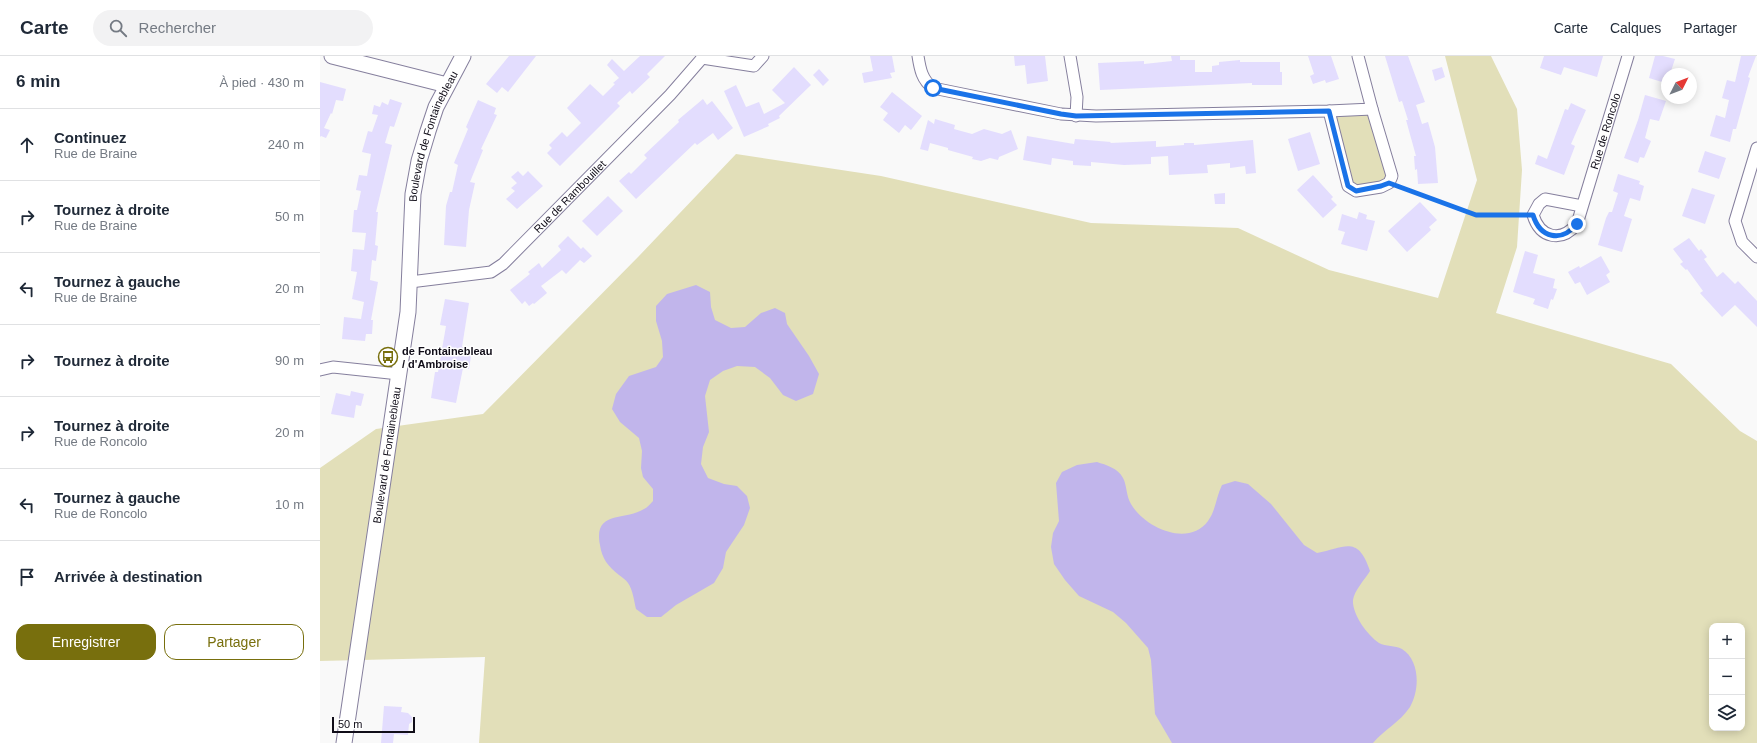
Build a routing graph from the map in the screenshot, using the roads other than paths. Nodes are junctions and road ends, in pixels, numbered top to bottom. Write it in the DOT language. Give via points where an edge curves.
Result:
graph roads {
  1 [pos="332,56"];
  2 [pos="463,56"];
  3 [pos="764,56"];
  4 [pos="918,56"];
  5 [pos="1070,56"];
  6 [pos="1358,56"];
  7 [pos="1628,56"];
  8 [pos="703,57"];
  9 [pos="447,85"];
  10 [pos="1372,109"];
  11 [pos="1329,111"];
  12 [pos="1076,116"];
  13 [pos="1757,148"];
  14 [pos="1582,206"];
  15 [pos="1757,257"];
  16 [pos="410,282"];
  17 [pos="320,370"];
  18 [pos="399,374"];
  19 [pos="344,743"];
  1 -- 9 [label="street"];
  2 -- 9 [label="street, Boulevard de Fontainebleau"];
  3 -- 8 [label="street, Rue de Rambouillet" via="754,66"];
  4 -- 12 [label="street" via="925,81 933,88"];
  5 -- 12 [label="street" via="1077,97"];
  6 -- 10 [label="street"];
  7 -- 14 [label="street, Rue de Roncolo"];
  8 -- 16 [label="street, Rue de Rambouillet" via="670,95 504,264 491,272"];
  9 -- 16 [label="street, Boulevard de Fontainebleau" via="428,131 414,187"];
  10 -- 11 [label="street"];
  10 -- 11 [label="street" via="1392,176 1389,183 1356,191 1348,186"];
  11 -- 12 [label="street"];
  13 -- 15 [label="street" via="1735,221 1742,242"];
  14 -- 14 [label="street, Rue de Roncolo" via="1577,224 1570,232 1559,236 1548,234 1536,224 1533,215 1545,199"];
  16 -- 18 [label="street, Boulevard de Fontainebleau"];
  17 -- 18 [label="street" via="333,368"];
  18 -- 19 [label="street, Boulevard de Fontainebleau"];
}
